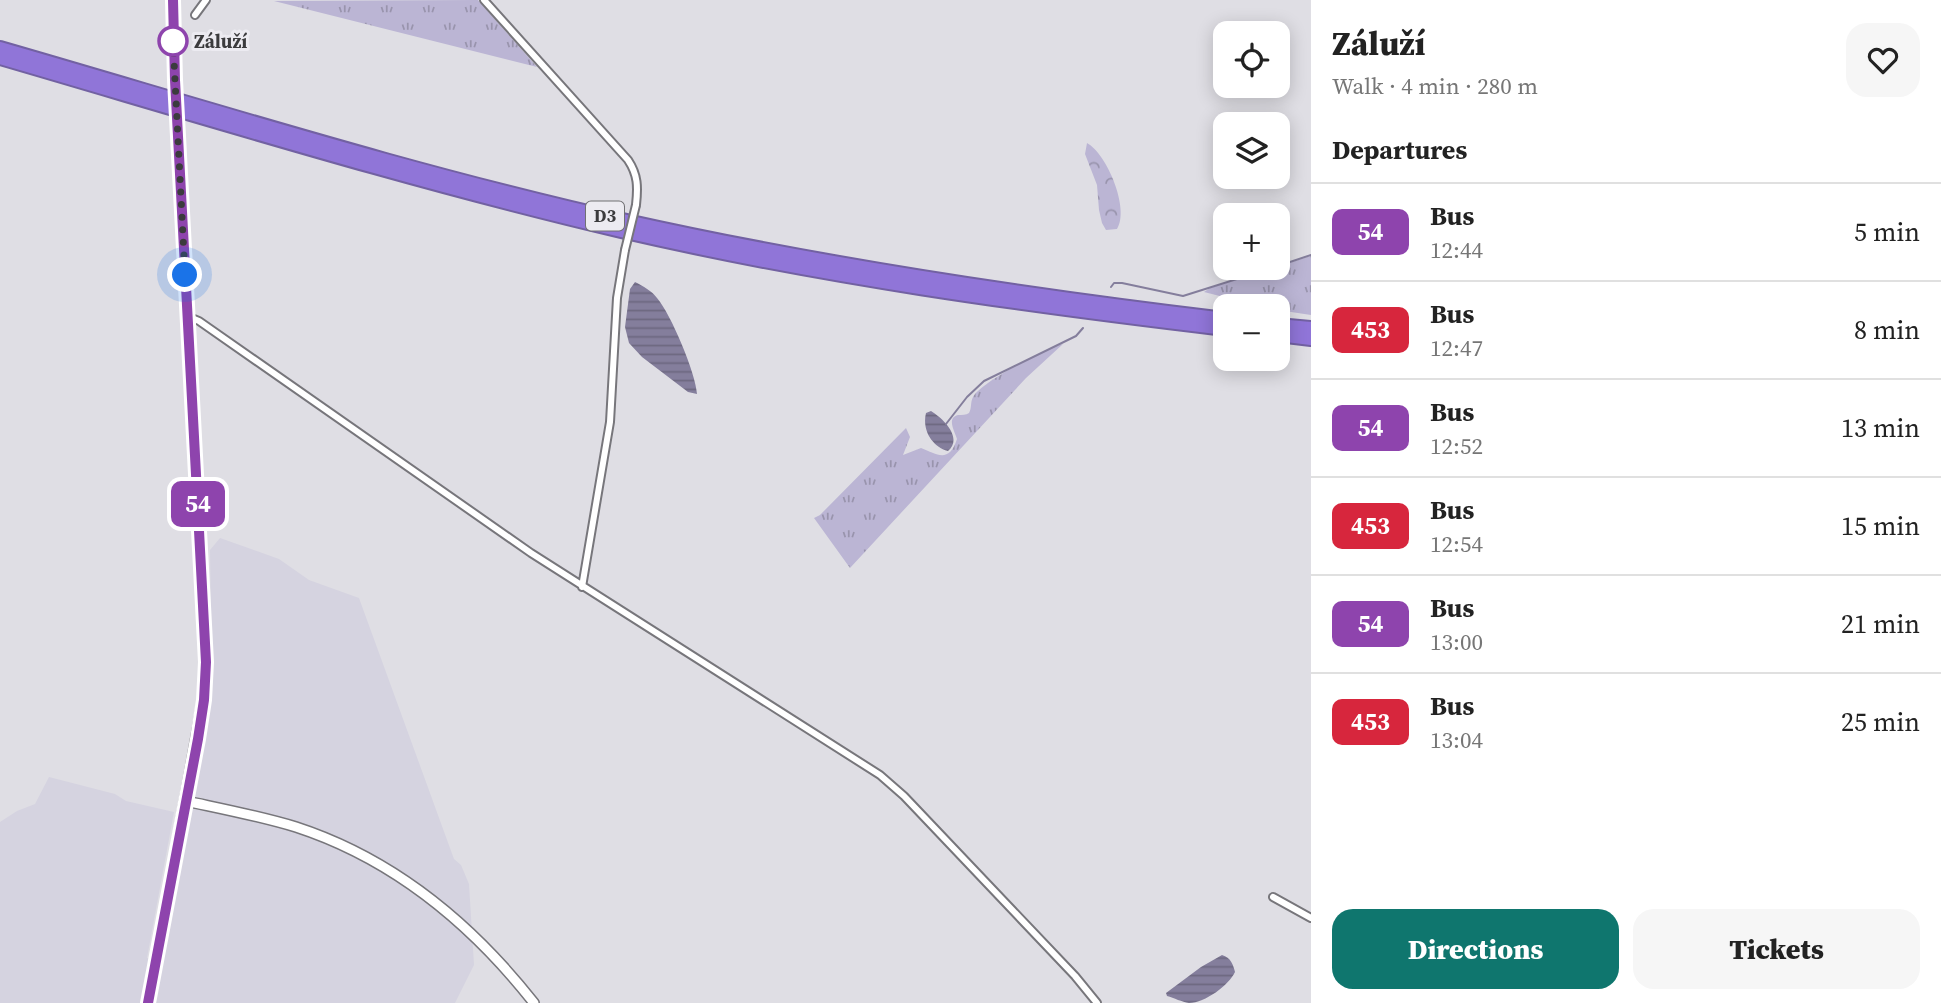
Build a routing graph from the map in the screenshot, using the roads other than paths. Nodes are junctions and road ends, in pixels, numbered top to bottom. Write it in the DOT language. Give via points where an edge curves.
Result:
graph roads {
  1 [pos="173,0"];
  2 [pos="206,0"];
  3 [pos="484,0"];
  4 [pos="195,15"];
  5 [pos="0,48"];
  6 [pos="0,58"];
  7 [pos="187,316"];
  8 [pos="1213,317"];
  9 [pos="1290,326"];
  10 [pos="1213,328"];
  11 [pos="1311,328"];
  12 [pos="1290,336"];
  13 [pos="1311,339"];
  14 [pos="582,587"];
  15 [pos="186,801"];
  16 [pos="1273,897"];
  17 [pos="1311,918"];
  18 [pos="148,1003"];
  19 [pos="534,1003"];
  20 [pos="1097,1003"];
  1 -- 7 [label="main road, bridge"];
  2 -- 4 [label="street"];
  3 -- 14 [label="street, bridge" via="628,160 638,188 617,298 610,422"];
  5 -- 8 [label="highway, D3" via="424,169 636,223 898,274"];
  6 -- 10 [label="highway, D3" via="433,183 646,236 886,283"];
  7 -- 14 [label="street"];
  7 -- 15 [label="main road" via="206,653 204,700"];
  9 -- 11 [label="highway"];
  12 -- 13 [label="highway"];
  14 -- 20 [label="street" via="880,775"];
  15 -- 18 [label="main road"];
  15 -- 19 [label="main road" via="296,828 396,874 462,922"];
  16 -- 17 [label="street"];
}
